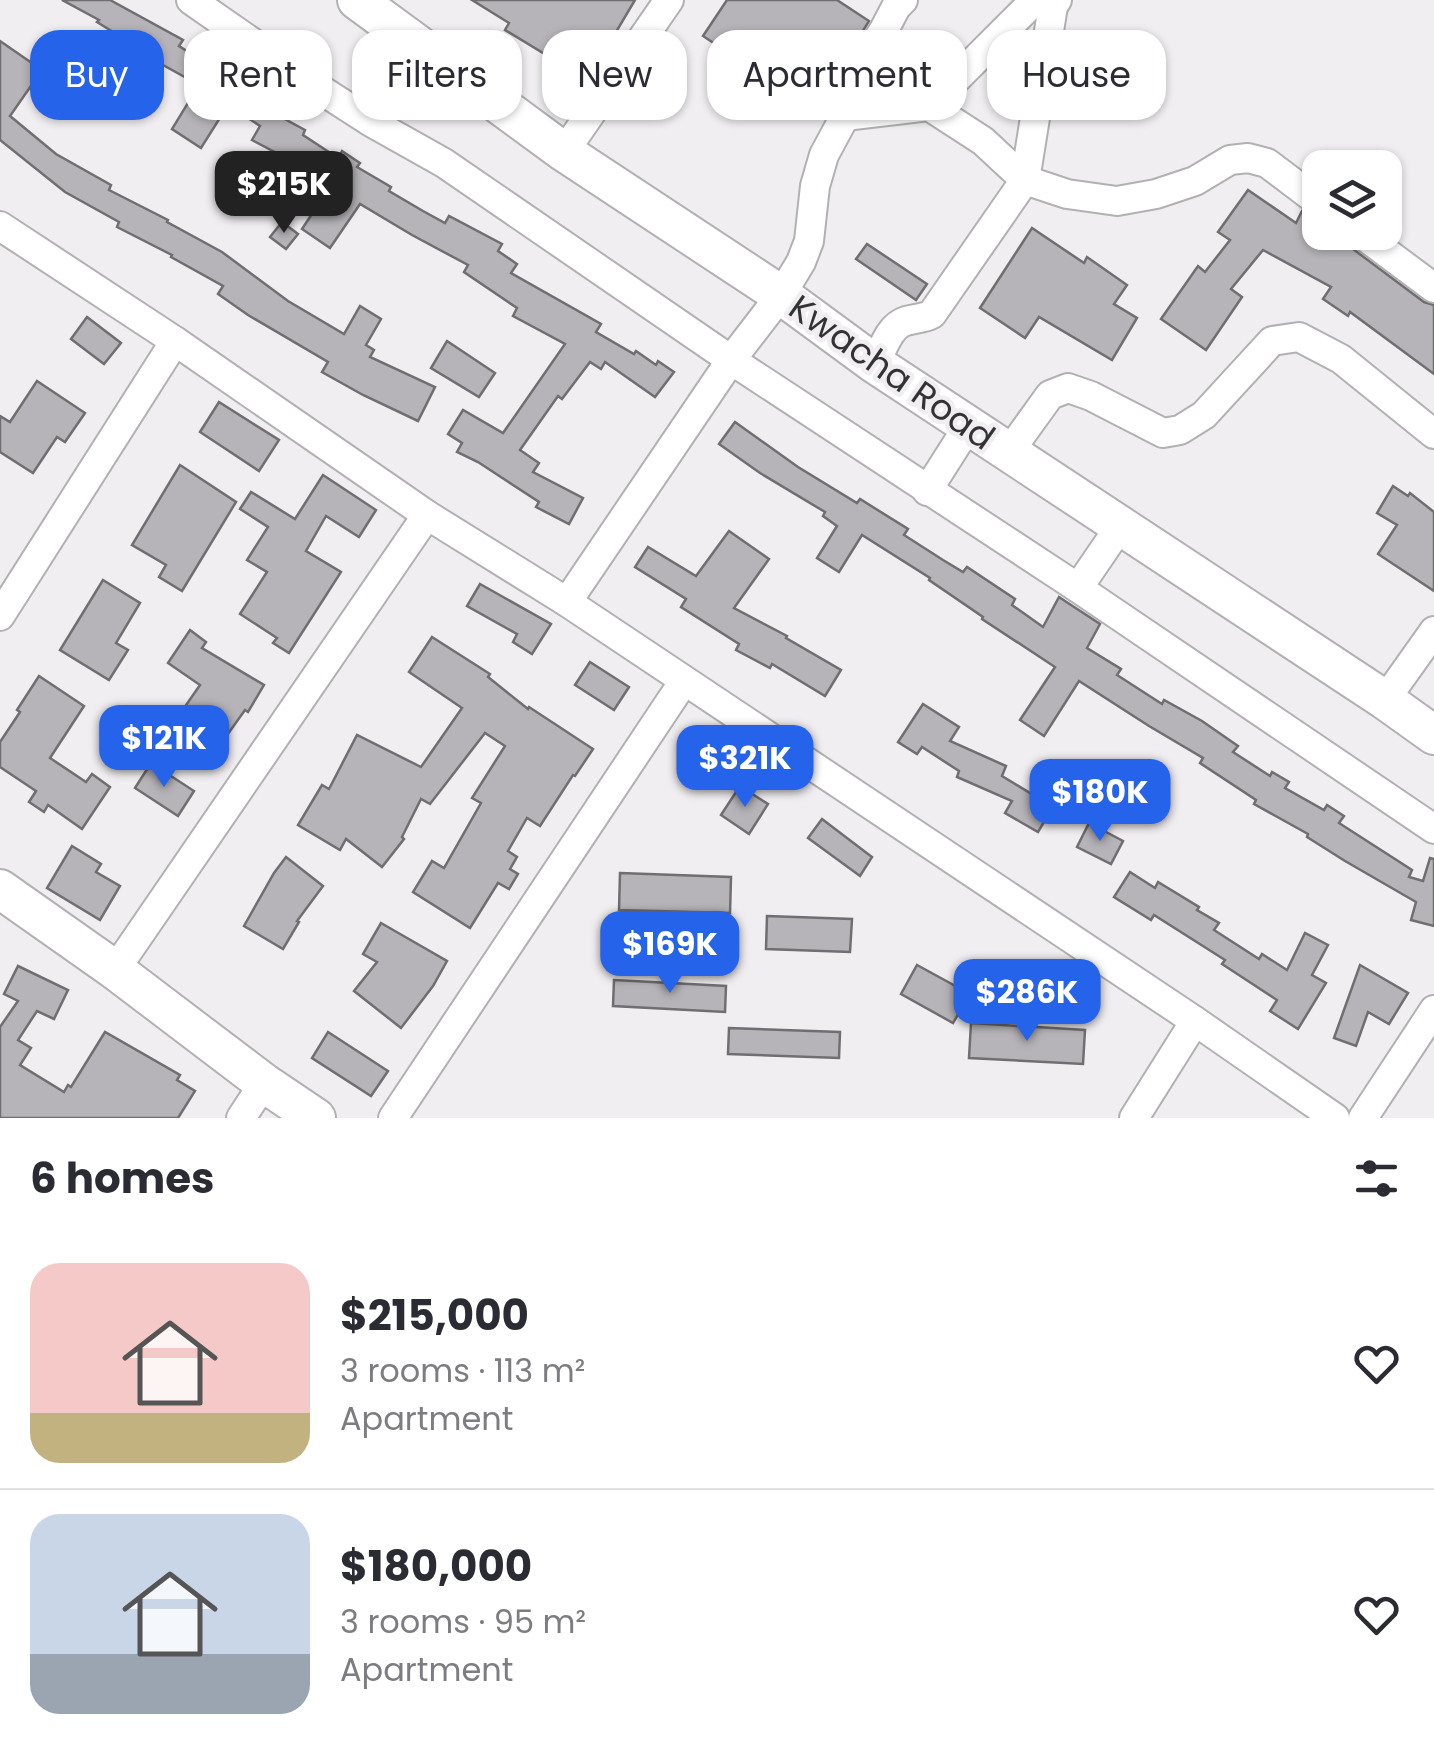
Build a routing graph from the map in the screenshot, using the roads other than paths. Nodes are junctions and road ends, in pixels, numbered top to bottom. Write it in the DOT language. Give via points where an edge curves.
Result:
graph roads {
  1 [pos="191,0"];
  2 [pos="669,0"];
  3 [pos="902,0"];
  4 [pos="1048,2"];
  5 [pos="375,5"];
  6 [pos="884,30"];
  7 [pos="967,73"];
  8 [pos="843,120"];
  9 [pos="952,120"];
  10 [pos="564,152"];
  11 [pos="1026,180"];
  12 [pos="1302,190"];
  13 [pos="0,226"];
  14 [pos="1383,250"];
  15 [pos="1434,288"];
  16 [pos="781,295"];
  17 [pos="175,340"];
  18 [pos="731,360"];
  19 [pos="875,364"];
  20 [pos="969,426"];
  21 [pos="1434,434"];
  22 [pos="1009,452"];
  23 [pos="927,491"];
  24 [pos="426,515"];
  25 [pos="1121,525"];
  26 [pos="1078,588"];
  27 [pos="567,602"];
  28 [pos="0,616"];
  29 [pos="1434,631"];
  30 [pos="684,681"];
  31 [pos="1386,700"];
  32 [pos="1434,735"];
  33 [pos="1434,828"];
  34 [pos="5,902"];
  35 [pos="115,970"];
  36 [pos="1434,1010"];
  37 [pos="1195,1021"];
  38 [pos="264,1084"];
  39 [pos="240,1118"];
  40 [pos="316,1118"];
  41 [pos="392,1118"];
  42 [pos="1134,1118"];
  43 [pos="1335,1118"];
  44 [pos="1363,1118"];
  1 -- 18 [label="street"];
  2 -- 10 [label="street"];
  3 -- 6 [label="street"];
  4 -- 7 [label="street"];
  4 -- 11 [label="street"];
  5 -- 10 [label="main road, Kwacha Road"];
  8 -- 16 [label="street" via="815,186 805,253"];
  9 -- 11 [label="street"];
  10 -- 16 [label="main road, Kwacha Road"];
  11 -- 12 [label="street" via="1117,201 1169,190 1248,158"];
  11 -- 19 [label="street" via="932,314 899,323"];
  13 -- 17 [label="street"];
  14 -- 15 [label="street"];
  16 -- 18 [label="street"];
  16 -- 19 [label="main road, Kwacha Road"];
  17 -- 24 [label="street"];
  17 -- 28 [label="street"];
  18 -- 23 [label="street"];
  18 -- 27 [label="street"];
  19 -- 20 [label="main road, Kwacha Road"];
  20 -- 22 [label="main road, Kwacha Road"];
  20 -- 23 [label="street"];
  21 -- 22 [label="street" via="1341,359 1299,336 1272,341 1204,416 1180,430 1163,433 1068,388 1050,395"];
  22 -- 25 [label="main road, Kwacha Road"];
  23 -- 26 [label="street"];
  24 -- 27 [label="street"];
  24 -- 35 [label="street"];
  25 -- 26 [label="street"];
  25 -- 31 [label="main road, Kwacha Road"];
  26 -- 33 [label="street"];
  27 -- 30 [label="street"];
  29 -- 31 [label="street"];
  30 -- 37 [label="street"];
  30 -- 41 [label="street"];
  31 -- 32 [label="main road, Kwacha Road"];
  34 -- 35 [label="main road"];
  35 -- 38 [label="main road"];
  36 -- 44 [label="street"];
  37 -- 42 [label="street"];
  37 -- 43 [label="street"];
  38 -- 39 [label="street"];
  38 -- 40 [label="main road"];
}
